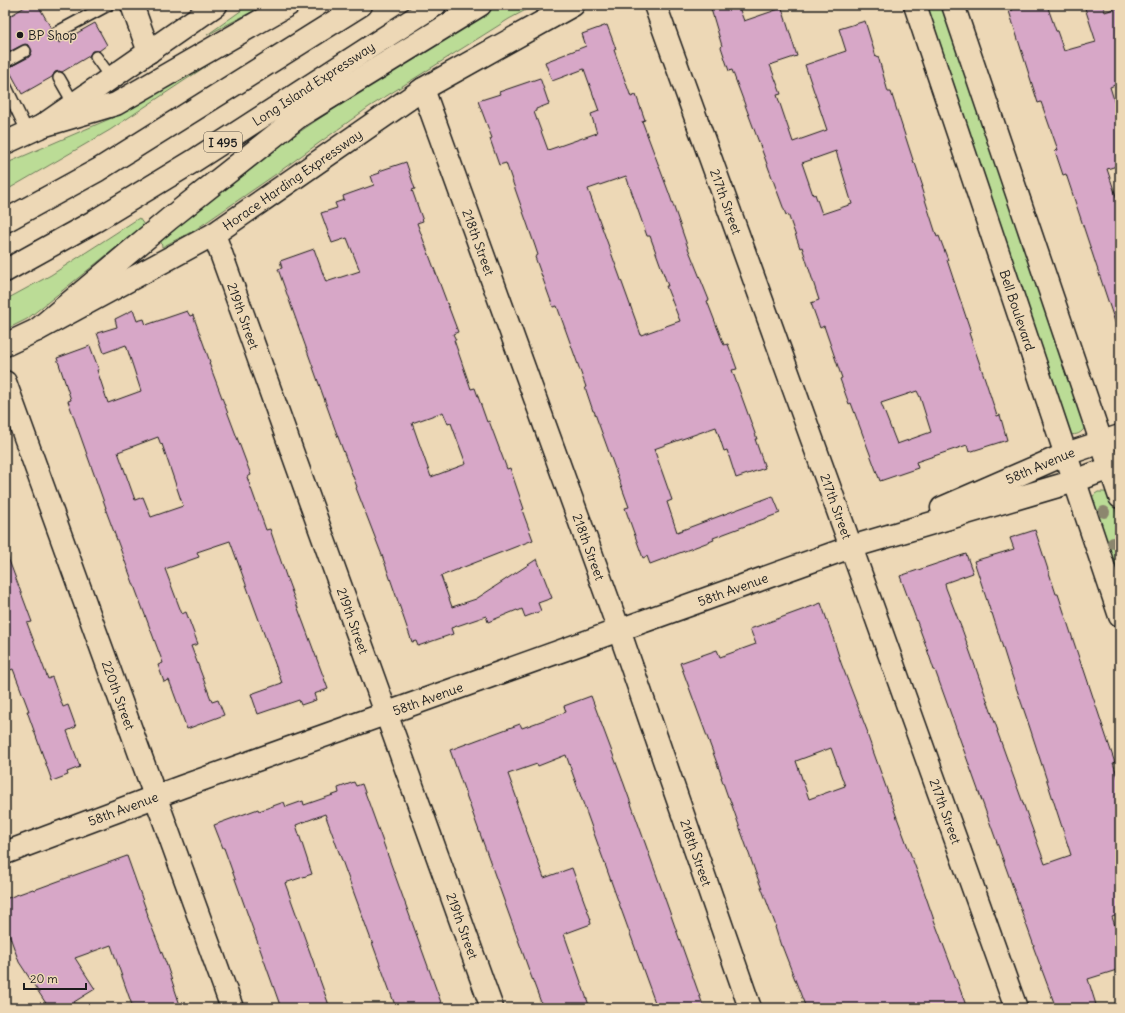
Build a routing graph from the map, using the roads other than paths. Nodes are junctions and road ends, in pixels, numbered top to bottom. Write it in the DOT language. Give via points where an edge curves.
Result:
graph roads {
  1 [pos="108,5"];
  2 [pos="132,5"];
  3 [pos="216,5"];
  4 [pos="288,5"];
  5 [pos="361,5"];
  6 [pos="435,5"];
  7 [pos="480,5"];
  8 [pos="573,5"];
  9 [pos="655,5"];
  10 [pos="915,5"];
  11 [pos="953,5"];
  12 [pos="54,34"];
  13 [pos="25,51"];
  14 [pos="149,52"];
  15 [pos="96,57"];
  16 [pos="5,62"];
  17 [pos="59,78"];
  18 [pos="111,78"];
  19 [pos="5,85"];
  20 [pos="423,88"];
  21 [pos="74,104"];
  22 [pos="35,130"];
  23 [pos="5,143"];
  24 [pos="5,221"];
  25 [pos="214,234"];
  26 [pos="5,270"];
  27 [pos="37,330"];
  28 [pos="5,345"];
  29 [pos="7,395"];
  30 [pos="1111,439"];
  31 [pos="1066,454"];
  32 [pos="1115,466"];
  33 [pos="1075,481"];
  34 [pos="1120,497"];
  35 [pos="851,547"];
  36 [pos="1120,616"];
  37 [pos="618,630"];
  38 [pos="387,713"];
  39 [pos="155,797"];
  40 [pos="5,853"];
  41 [pos="232,1008"];
  42 [pos="492,1008"];
  43 [pos="750,1008"];
  44 [pos="1016,1008"];
  1 -- 12 [label="lane" via="75,28"];
  2 -- 14 [label="main road"];
  3 -- 14 [label="main road"];
  4 -- 22 [label="main road" via="116,104"];
  5 -- 24 [label="main road" via="98,170"];
  6 -- 26 [label="main road, Long Island Expressway / I 495" via="192,162 95,221"];
  7 -- 27 [label="main road" via="298,117 169,218"];
  8 -- 20 [label="main road, Horace Harding Expressway"];
  9 -- 35 [label="main road, 217th Street"];
  10 -- 31 [label="main road, Bell Boulevard"];
  11 -- 30 [label="main road"];
  13 -- 16 [label="lane"];
  14 -- 18 [label="main road"];
  15 -- 18 [label="lane"];
  17 -- 21 [label="lane"];
  18 -- 21 [label="main road"];
  19 -- 22 [label="lane"];
  20 -- 25 [label="main road, Horace Harding Expressway"];
  20 -- 37 [label="main road, 218th Street"];
  21 -- 22 [label="main road"];
  22 -- 23 [label="main road"];
  25 -- 27 [label="main road, Horace Harding Expressway"];
  25 -- 38 [label="main road, 219th Street"];
  27 -- 28 [label="main road, Horace Harding Expressway"];
  29 -- 39 [label="main road, 220th Street"];
  30 -- 31 [label="main road, 58th Avenue"];
  30 -- 32 [label="main road"];
  31 -- 33 [label="main road, Bell Boulevard"];
  31 -- 35 [label="main road, 58th Avenue"];
  32 -- 33 [label="main road, 58th Avenue"];
  32 -- 34 [label="main road"];
  33 -- 35 [label="main road, 58th Avenue"];
  33 -- 36 [label="main road, Bell Boulevard"];
  35 -- 37 [label="main road, 58th Avenue"];
  35 -- 44 [label="main road, 217th Street"];
  37 -- 38 [label="main road, 58th Avenue"];
  37 -- 43 [label="main road, 218th Street"];
  38 -- 39 [label="main road, 58th Avenue"];
  38 -- 42 [label="main road, 219th Street"];
  39 -- 40 [label="main road, 58th Avenue"];
  39 -- 41 [label="main road, 220th Street"];
}
